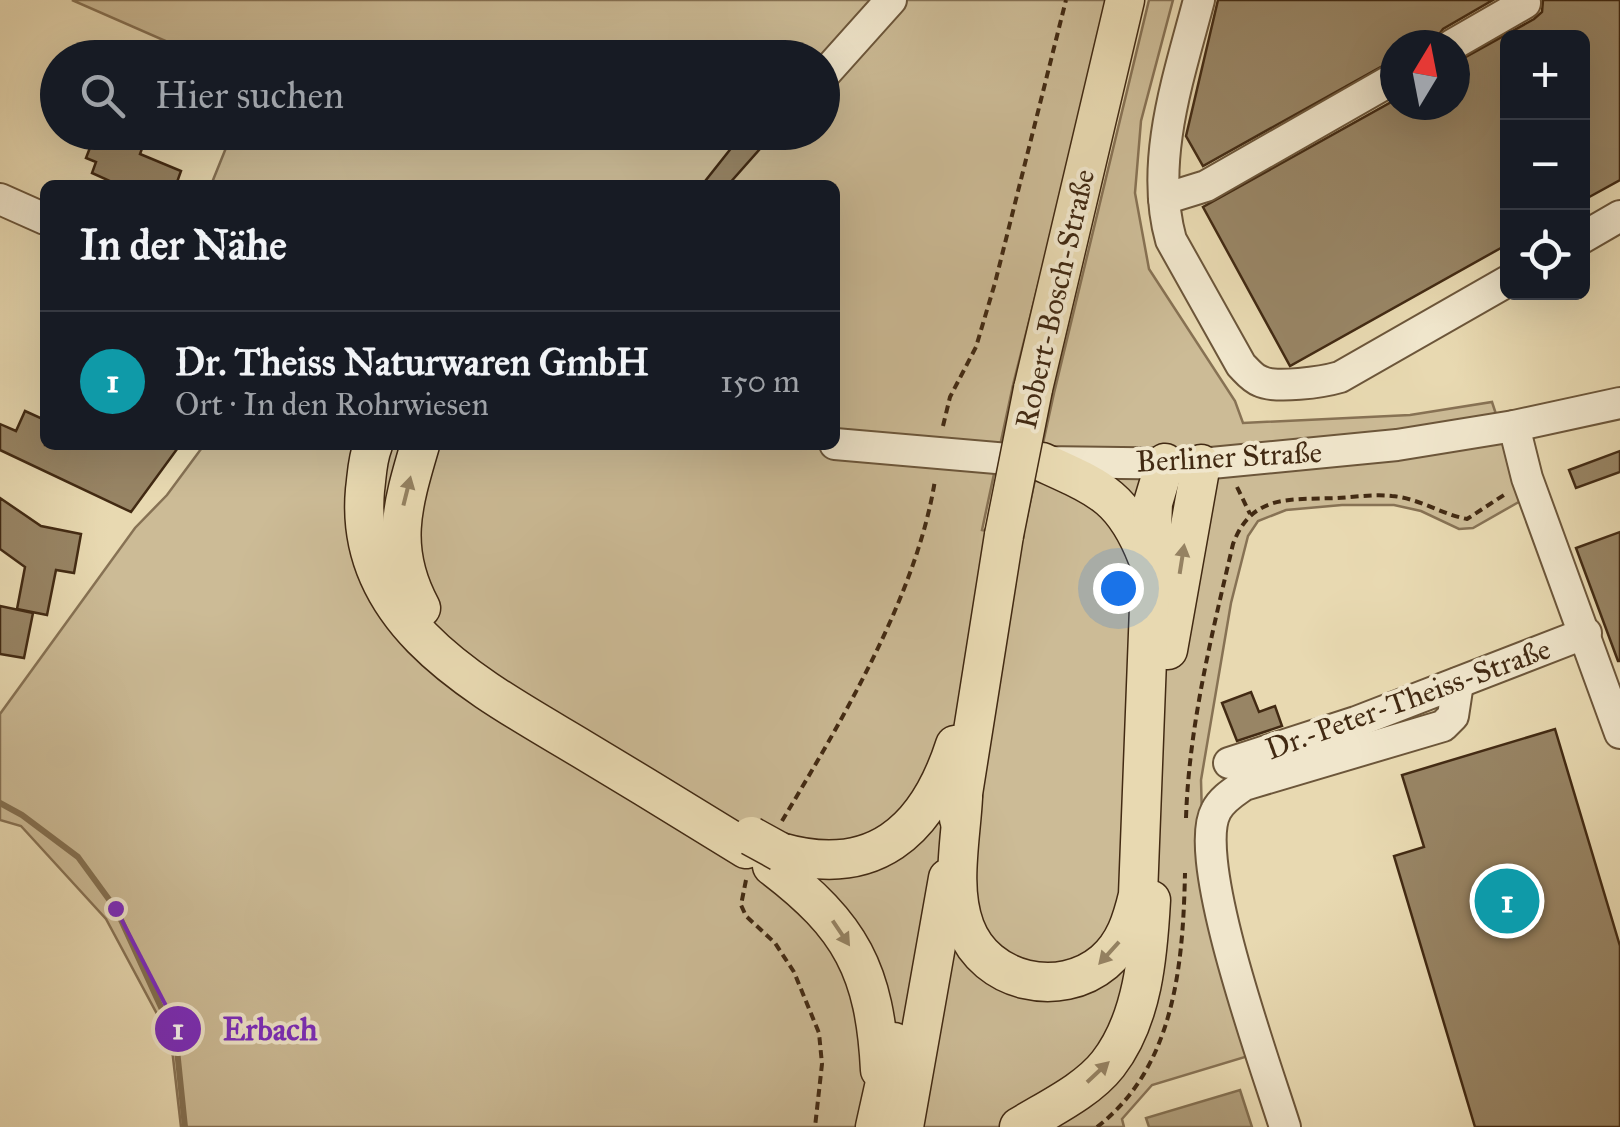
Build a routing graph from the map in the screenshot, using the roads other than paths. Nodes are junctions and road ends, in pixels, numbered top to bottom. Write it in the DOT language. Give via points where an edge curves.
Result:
graph roads {
  1 [pos="892,0"];
  2 [pos="1125,0"];
  3 [pos="1199,0"];
  4 [pos="1525,4"];
  5 [pos="1470,35"];
  6 [pos="840,57"];
  7 [pos="1380,87"];
  8 [pos="0,200"];
  9 [pos="1164,200"];
  10 [pos="1620,216"];
  11 [pos="40,217"];
  12 [pos="1590,233"];
  13 [pos="1500,286"];
  14 [pos="1620,403"];
  15 [pos="1514,426"];
  16 [pos="840,444"];
  17 [pos="369,450"];
  18 [pos="418,450"];
  19 [pos="1042,462"];
  20 [pos="1183,463"];
  21 [pos="1150,565"];
  22 [pos="992,600"];
  23 [pos="1586,633"];
  24 [pos="1458,683"];
  25 [pos="971,690"];
  26 [pos="1620,732"];
  27 [pos="1230,763"];
  28 [pos="962,797"];
  29 [pos="761,853"];
  30 [pos="874,1127"];
  31 [pos="904,1127"];
  32 [pos="1018,1127"];
  33 [pos="1285,1127"];
  1 -- 6 [label="street"];
  2 -- 22 [label="main road, Robert-Bosch-Straße, bridge" via="1033,389"];
  3 -- 9 [label="street" via="1170,111"];
  4 -- 5 [label="street"];
  7 -- 9 [label="street" via="1206,186"];
  8 -- 11 [label="street"];
  9 -- 13 [label="street" via="1170,240 1242,365 1264,384 1340,377"];
  10 -- 12 [label="street"];
  14 -- 15 [label="street, Berliner Straße"];
  15 -- 20 [label="street, Berliner Straße" via="1397,446"];
  15 -- 23 [label="street"];
  16 -- 19 [label="street, Berliner Straße"];
  17 -- 29 [label="main road" via="366,538 408,625 475,684"];
  29 -- 18 [label="main road, one-way" via="480,667 424,613 407,582 399,538"];
  19 -- 20 [label="street, Berliner Straße"];
  19 -- 21 [label="main road" via="1114,500 1133,522"];
  20 -- 21 [label="main road" via="1152,503"];
  32 -- 20 [label="main road, one-way" via="1106,1067 1128,1032 1139,994 1149,936 1167,655 1189,516"];
  21 -- 28 [label="main road, one-way" via="1138,895 1130,928 1108,959 1082,978 1045,982 1011,976 984,957 958,902"];
  22 -- 25 [label="main road, Robert-Bosch-Straße"];
  22 -- 28 [label="main road, Robert-Bosch-Straße"];
  23 -- 24 [label="street, Dr.-Peter-Theiss-Straße"];
  23 -- 26 [label="street"];
  24 -- 27 [label="street, Dr.-Peter-Theiss-Straße"];
  24 -- 33 [label="street" via="1453,716 1443,726 1244,785 1216,811 1215,891"];
  25 -- 29 [label="main road" via="940,786 899,839 842,860"];
  25 -- 30 [label="main road, Robert-Bosch-Straße"];
  28 -- 31 [label="main road, Robert-Bosch-Straße"];
  29 -- 30 [label="main road, one-way" via="812,896 860,964 878,1032"];
}
